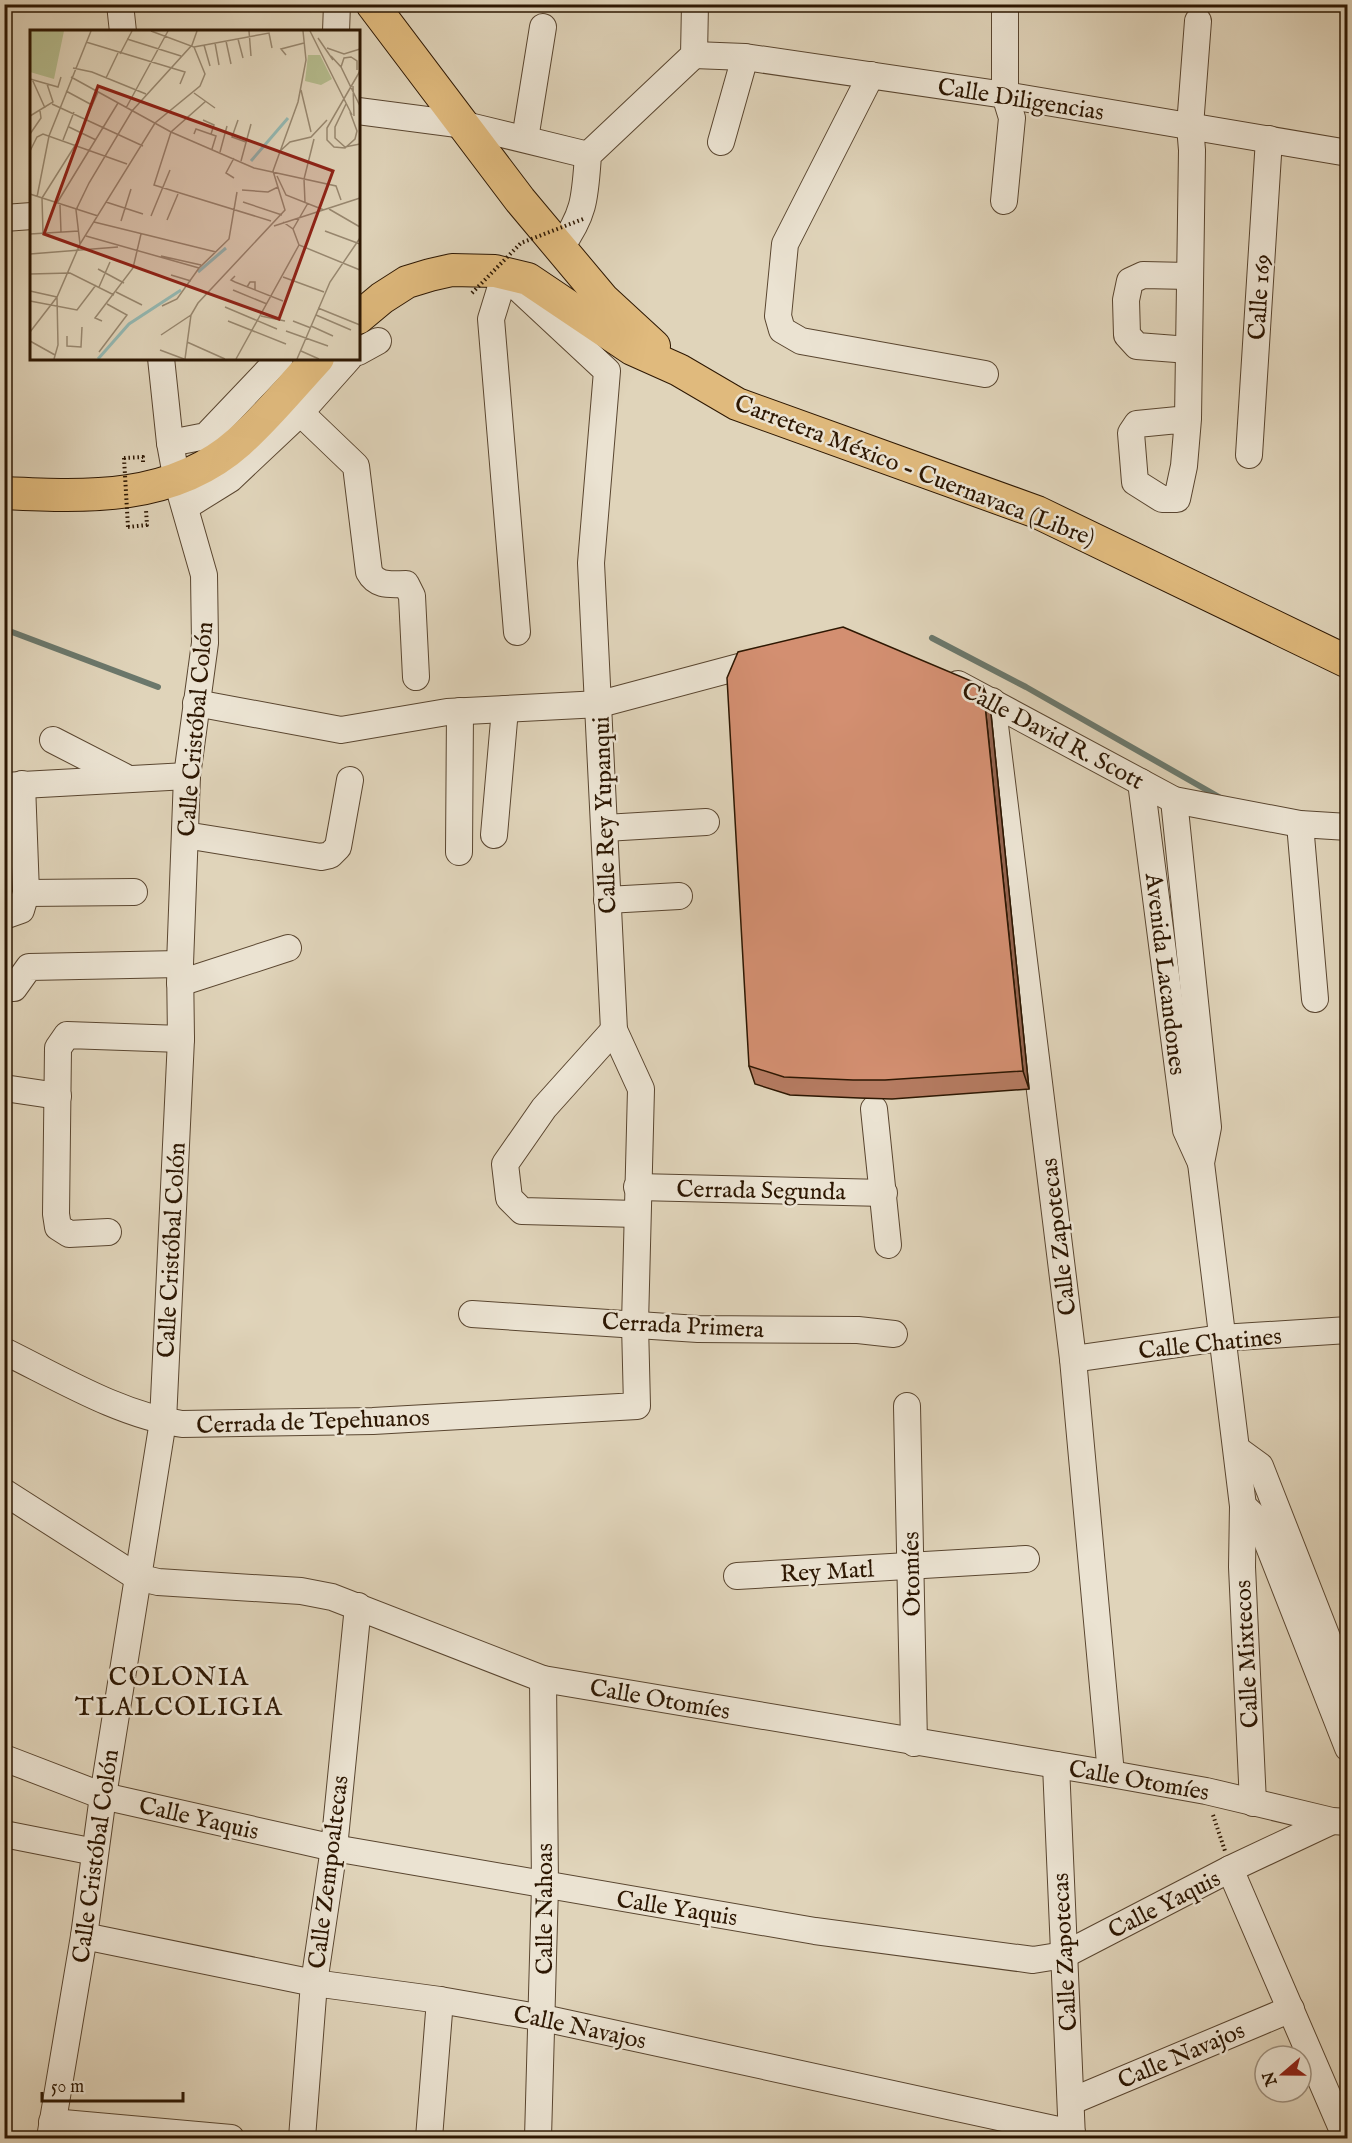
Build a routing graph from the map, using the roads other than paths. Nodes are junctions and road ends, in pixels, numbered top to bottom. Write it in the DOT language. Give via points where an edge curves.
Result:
graph roads {
  1 [pos="120,4"];
  2 [pos="337,4"];
  3 [pos="372,4"];
  4 [pos="695,4"];
  5 [pos="1005,4"];
  6 [pos="1198,21"];
  7 [pos="543,27"];
  8 [pos="123,30"];
  9 [pos="336,30"];
  10 [pos="694,55"];
  11 [pos="745,57"];
  12 [pos="871,75"];
  13 [pos="1005,95"];
  14 [pos="360,111"];
  15 [pos="465,125"];
  16 [pos="1190,126"];
  17 [pos="525,139"];
  18 [pos="1269,139"];
  19 [pos="721,142"];
  20 [pos="1347,153"];
  21 [pos="588,156"];
  22 [pos="1004,201"];
  23 [pos="30,216"];
  24 [pos="4,218"];
  25 [pos="560,248"];
  26 [pos="503,275"];
  27 [pos="1189,276"];
  28 [pos="365,337"];
  29 [pos="1189,350"];
  30 [pos="161,360"];
  31 [pos="278,360"];
  32 [pos="317,360"];
  33 [pos="347,360"];
  34 [pos="679,370"];
  35 [pos="985,374"];
  36 [pos="292,405"];
  37 [pos="1188,419"];
  38 [pos="170,443"];
  39 [pos="1249,455"];
  40 [pos="4,493"];
  41 [pos="181,494"];
  42 [pos="517,632"];
  43 [pos="786,655"];
  44 [pos="1347,663"];
  45 [pos="706,675"];
  46 [pos="938,675"];
  47 [pos="416,677"];
  48 [pos="759,684"];
  49 [pos="992,701"];
  50 [pos="196,702"];
  51 [pos="600,704"];
  52 [pos="505,709"];
  53 [pos="453,712"];
  54 [pos="53,740"];
  55 [pos="187,776"];
  56 [pos="126,778"];
  57 [pos="350,780"];
  58 [pos="1141,782"];
  59 [pos="13,785"];
  60 [pos="1174,800"];
  61 [pos="706,822"];
  62 [pos="1300,824"];
  63 [pos="1347,827"];
  64 [pos="605,828"];
  65 [pos="185,835"];
  66 [pos="494,835"];
  67 [pos="459,852"];
  68 [pos="134,892"];
  69 [pos="1184,892"];
  70 [pos="26,893"];
  71 [pos="1156,893"];
  72 [pos="679,896"];
  73 [pos="607,900"];
  74 [pos="4,916"];
  75 [pos="288,948"];
  76 [pos="1192,969"];
  77 [pos="1166,972"];
  78 [pos="180,974"];
  79 [pos="4,988"];
  80 [pos="1315,999"];
  81 [pos="614,1030"];
  82 [pos="181,1039"];
  83 [pos="1190,1066"];
  84 [pos="4,1088"];
  85 [pos="58,1096"];
  86 [pos="874,1109"];
  87 [pos="637,1187"];
  88 [pos="884,1192"];
  89 [pos="637,1214"];
  90 [pos="108,1232"];
  91 [pos="888,1245"];
  92 [pos="472,1314"];
  93 [pos="635,1324"];
  94 [pos="1347,1330"];
  95 [pos="894,1334"];
  96 [pos="1221,1338"];
  97 [pos="4,1351"];
  98 [pos="1073,1359"];
  99 [pos="637,1406"];
  100 [pos="907,1406"];
  101 [pos="163,1421"];
  102 [pos="1238,1450"];
  103 [pos="4,1492"];
  104 [pos="1243,1506"];
  105 [pos="1026,1559"];
  106 [pos="911,1566"];
  107 [pos="737,1576"];
  108 [pos="137,1577"];
  109 [pos="358,1606"];
  110 [pos="543,1679"];
  111 [pos="1347,1691"];
  112 [pos="914,1743"];
  113 [pos="1347,1748"];
  114 [pos="4,1758"];
  115 [pos="1056,1765"];
  116 [pos="1111,1774"];
  117 [pos="103,1796"];
  118 [pos="1253,1803"];
  119 [pos="1340,1822"];
  120 [pos="4,1834"];
  121 [pos="334,1848"];
  122 [pos="95,1852"];
  123 [pos="1230,1869"];
  124 [pos="545,1886"];
  125 [pos="84,1936"];
  126 [pos="1064,1955"];
  127 [pos="314,1983"];
  128 [pos="441,2000"];
  129 [pos="1291,2009"];
  130 [pos="543,2018"];
  131 [pos="1071,2101"];
  132 [pos="51,2130"];
  133 [pos="173,2136"];
  134 [pos="1072,2136"];
  135 [pos="231,2139"];
  136 [pos="302,2139"];
  137 [pos="429,2139"];
  138 [pos="538,2139"];
  139 [pos="1347,2139"];
  1 -- 8 [label="street"];
  2 -- 9 [label="street"];
  3 -- 15 [label="main road, Carretera México - Cuernavaca (Libre)"];
  4 -- 10 [label="street"];
  5 -- 13 [label="street"];
  6 -- 16 [label="street"];
  7 -- 17 [label="street"];
  10 -- 11 [label="street, Calle Diligencias"];
  10 -- 21 [label="street"];
  11 -- 12 [label="street, Calle Diligencias"];
  11 -- 19 [label="street"];
  12 -- 13 [label="street, Calle Diligencias"];
  12 -- 35 [label="street" via="785,244 778,316 782,330 801,341"];
  13 -- 16 [label="street, Calle Diligencias"];
  13 -- 22 [label="street" via="1012,118"];
  14 -- 15 [label="street"];
  15 -- 17 [label="street"];
  15 -- 25 [label="main road, Carretera México - Cuernavaca (Libre)"];
  16 -- 18 [label="street, Calle Diligencias"];
  16 -- 27 [label="street"];
  17 -- 21 [label="street"];
  18 -- 20 [label="street, Calle Diligencias"];
  18 -- 39 [label="street, Calle 169"];
  21 -- 25 [label="street" via="584,201 576,226"];
  23 -- 24 [label="street"];
  25 -- 26 [label="main road" via="529,268"];
  25 -- 34 [label="main road, Carretera México - Cuernavaca (Libre)" via="603,299"];
  26 -- 28 [label="main road, Carretera México - Cuernavaca (Libre)" via="452,270 407,282 382,298"];
  26 -- 34 [label="main road, Carretera México - Cuernavaca (Libre)" via="528,279 632,349"];
  26 -- 42 [label="street" via="491,319"];
  26 -- 51 [label="street, Calle Rey Yupanqui" via="607,371 591,563"];
  27 -- 29 [label="street"];
  27 -- 29 [label="street" via="1143,275 1130,281 1126,300 1127,335 1137,346"];
  29 -- 37 [label="street"];
  30 -- 38 [label="street, Calle Cristóbal Colón"];
  31 -- 38 [label="street" via="206,436"];
  32 -- 36 [label="main road"];
  33 -- 36 [label="street"];
  34 -- 44 [label="main road, Carretera México - Cuernavaca (Libre)" via="747,408 1037,512"];
  36 -- 41 [label="main road" via="206,466"];
  36 -- 47 [label="street" via="356,466 369,572 381,584 406,584 412,596"];
  38 -- 41 [label="street, Calle Cristóbal Colón"];
  40 -- 41 [label="main road" via="89,497"];
  41 -- 50 [label="street, Calle Cristóbal Colón" via="204,575 205,643"];
  43 -- 45 [label="street"];
  45 -- 48 [label="street"];
  45 -- 51 [label="street"];
  46 -- 49 [label="street, Calle David R. Scott"];
  49 -- 58 [label="street, Calle David R. Scott"];
  49 -- 98 [label="street, Calle Zapotecas"];
  50 -- 53 [label="street" via="341,730"];
  50 -- 55 [label="street, Calle Cristóbal Colón"];
  51 -- 52 [label="street"];
  51 -- 64 [label="street, Calle Rey Yupanqui"];
  52 -- 53 [label="street"];
  52 -- 66 [label="street"];
  53 -- 67 [label="street"];
  54 -- 56 [label="street"];
  55 -- 56 [label="street"];
  55 -- 65 [label="street, Calle Cristóbal Colón"];
  56 -- 59 [label="street"];
  57 -- 65 [label="street" via="338,847 330,855 321,857"];
  58 -- 60 [label="street, Calle David R. Scott"];
  58 -- 71 [label="street, Avenida Lacandones"];
  59 -- 70 [label="street"];
  60 -- 62 [label="street, Calle David R. Scott"];
  60 -- 69 [label="street, Avenida Lacandones"];
  61 -- 64 [label="street"];
  62 -- 63 [label="street, Calle David R. Scott"];
  62 -- 80 [label="street"];
  64 -- 73 [label="street, Calle Rey Yupanqui"];
  65 -- 78 [label="street, Calle Cristóbal Colón"];
  68 -- 70 [label="street"];
  69 -- 71 [label="street"];
  69 -- 76 [label="street, Avenida Lacandones"];
  70 -- 74 [label="street" via="21,910"];
  71 -- 77 [label="street, Avenida Lacandones"];
  72 -- 73 [label="street"];
  73 -- 81 [label="street, Calle Rey Yupanqui"];
  75 -- 78 [label="street"];
  76 -- 77 [label="street"];
  76 -- 83 [label="street, Avenida Lacandones"];
  77 -- 83 [label="street, Avenida Lacandones"];
  78 -- 79 [label="street" via="29,967 14,988"];
  78 -- 82 [label="street, Calle Cristóbal Colón"];
  81 -- 87 [label="street, Calle Rey Yupanqui" via="640,1089"];
  81 -- 89 [label="street" via="544,1108 505,1164 509,1198 522,1211"];
  82 -- 85 [label="street" via="67,1035 58,1048"];
  82 -- 101 [label="street, Calle Cristóbal Colón"];
  83 -- 96 [label="street, Avenida Lacandones" via="1208,1128 1201,1163"];
  84 -- 85 [label="street"];
  85 -- 90 [label="street" via="58,1227 69,1234"];
  86 -- 88 [label="street, Cerrada Segunda"];
  87 -- 88 [label="street, Cerrada Segunda"];
  87 -- 89 [label="street, Calle Rey Yupanqui"];
  88 -- 91 [label="street, Cerrada Segunda"];
  89 -- 93 [label="street, Calle Rey Yupanqui"];
  92 -- 93 [label="street, Cerrada Primera"];
  93 -- 95 [label="street, Cerrada Primera"];
  93 -- 99 [label="street, Calle Rey Yupanqui"];
  94 -- 96 [label="street, Calle Chatines"];
  96 -- 98 [label="street, Calle Chatines"];
  96 -- 102 [label="street, Avenida Lacandones"];
  97 -- 101 [label="street, Cerrada de Tepehuanos" via="92,1395"];
  98 -- 116 [label="street, Calle Zapotecas"];
  99 -- 101 [label="street, Cerrada de Tepehuanos" via="373,1421 205,1425"];
  100 -- 106 [label="street, Otomíes"];
  101 -- 108 [label="street, Calle Cristóbal Colón"];
  102 -- 104 [label="street, Avenida Lacandones"];
  102 -- 111 [label="street" via="1260,1466"];
  103 -- 108 [label="street, Calle Otomíes"];
  104 -- 113 [label="street" via="1259,1521"];
  104 -- 118 [label="street, Calle Mixtecos" via="1242,1567"];
  105 -- 106 [label="street, Rey Matl"];
  106 -- 107 [label="street, Rey Matl"];
  106 -- 112 [label="street, Otomíes"];
  108 -- 109 [label="street, Calle Otomíes" via="158,1582 301,1592"];
  108 -- 117 [label="street, Calle Cristóbal Colón"];
  109 -- 110 [label="street, Calle Otomíes"];
  109 -- 121 [label="street, Calle Zempoaltecas"];
  110 -- 112 [label="street, Calle Otomíes"];
  110 -- 124 [label="street, Calle Nahoas"];
  112 -- 115 [label="street, Calle Otomíes"];
  114 -- 117 [label="street, Calle Yaquis"];
  115 -- 116 [label="street, Calle Otomíes"];
  115 -- 126 [label="street, Calle Zapotecas"];
  116 -- 118 [label="street, Calle Otomíes"];
  117 -- 121 [label="street, Calle Yaquis"];
  117 -- 122 [label="street, Calle Cristóbal Colón"];
  118 -- 119 [label="street, Calle Otomíes"];
  119 -- 123 [label="street, Calle Yaquis"];
  120 -- 122 [label="street"];
  121 -- 124 [label="street, Calle Yaquis"];
  121 -- 127 [label="street, Calle Zempoaltecas"];
  122 -- 125 [label="street, Calle Cristóbal Colón"];
  123 -- 126 [label="street, Calle Yaquis"];
  123 -- 129 [label="street"];
  124 -- 126 [label="street, Calle Yaquis" via="815,1931 1010,1957 1033,1960"];
  124 -- 130 [label="street, Calle Nahoas"];
  125 -- 127 [label="street, Calle Navajos"];
  125 -- 132 [label="street, Calle Cristóbal Colón"];
  126 -- 131 [label="street, Calle Zapotecas"];
  127 -- 128 [label="street, Calle Navajos"];
  127 -- 136 [label="street, Calle Zempoaltecas"];
  128 -- 130 [label="street, Calle Navajos"];
  128 -- 137 [label="street"];
  129 -- 131 [label="street, Calle Navajos"];
  129 -- 139 [label="street"];
  130 -- 134 [label="street, Calle Navajos"];
  130 -- 138 [label="street, Calle Nahoas"];
  131 -- 134 [label="street, Calle Zapotecas"];
  132 -- 133 [label="street"];
  133 -- 135 [label="street"];
}
